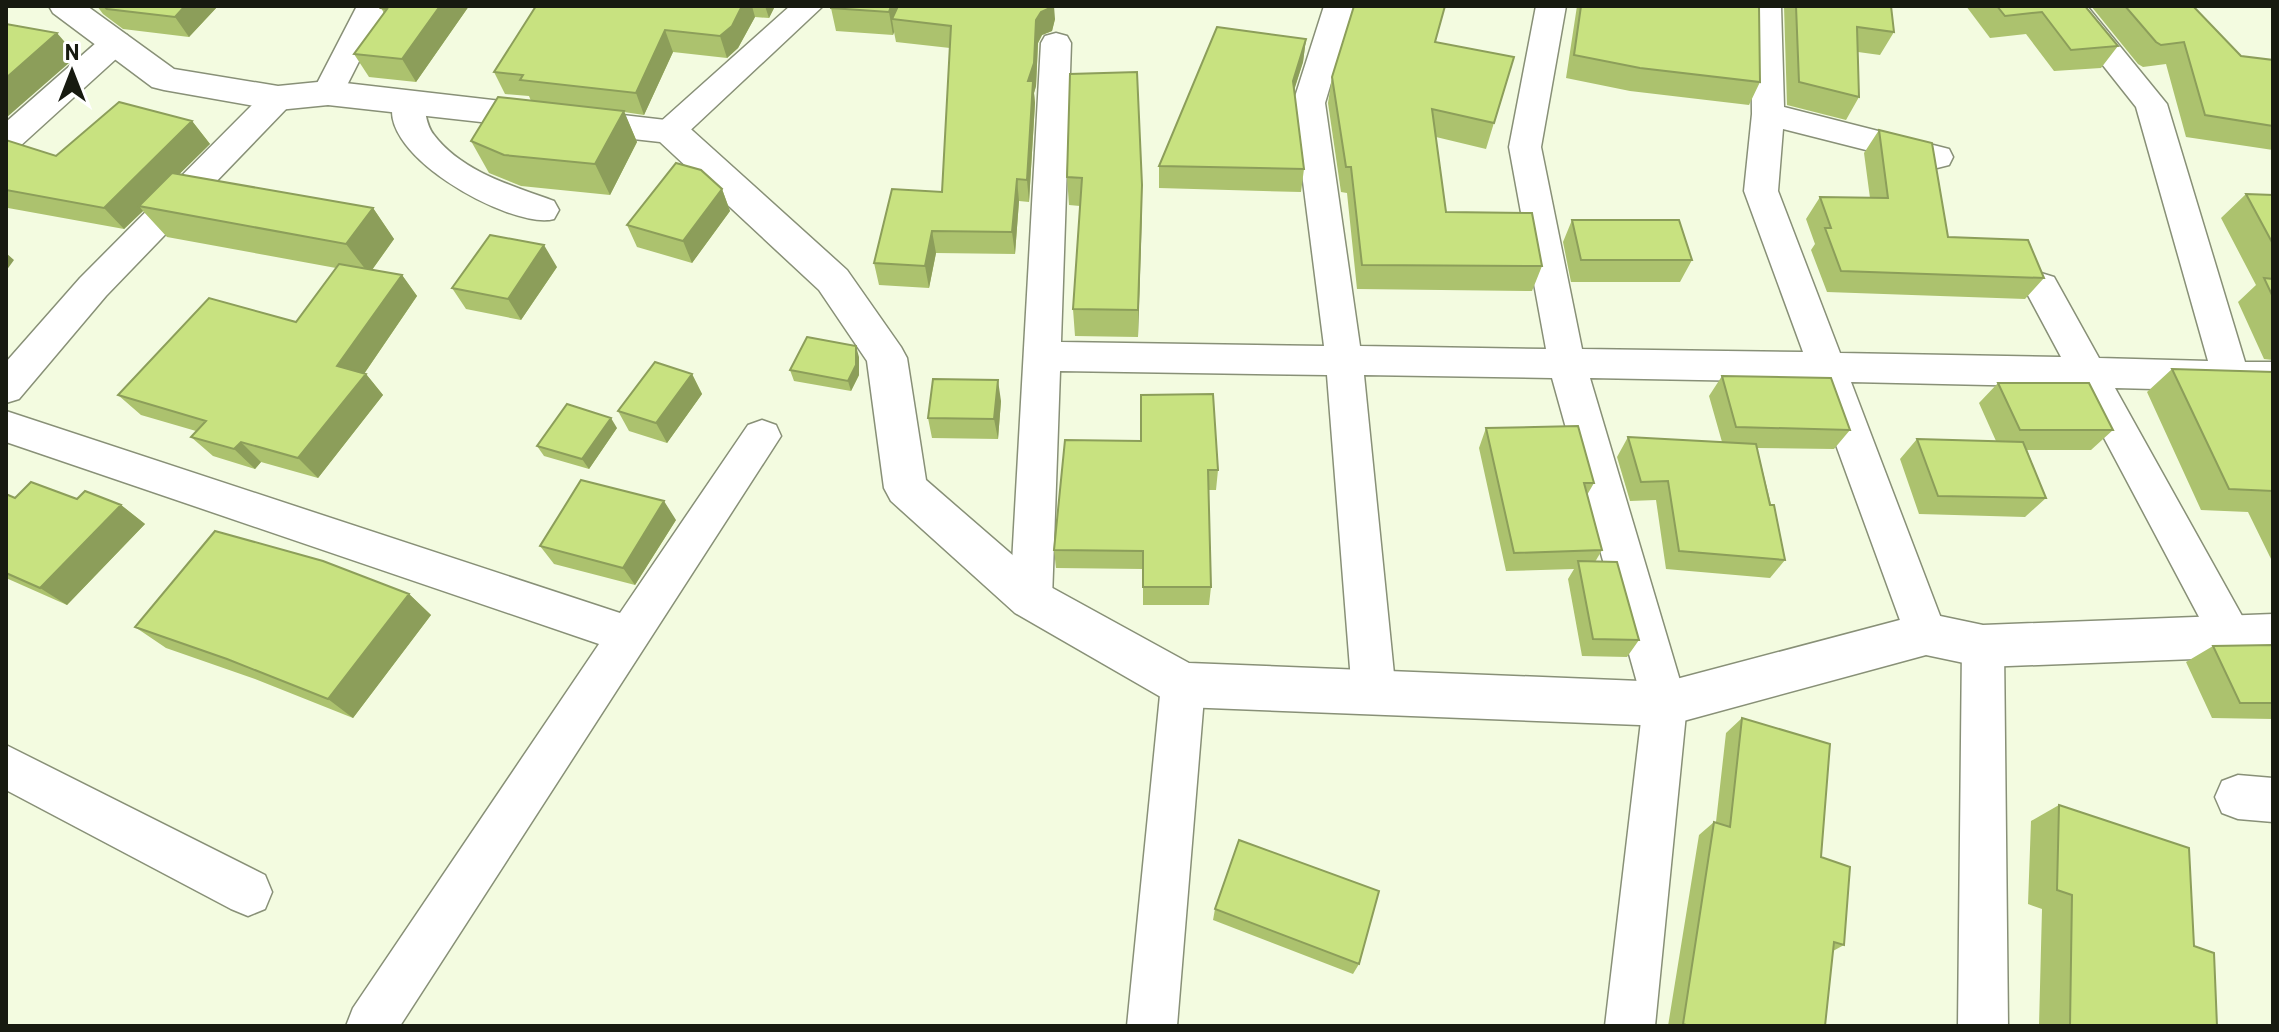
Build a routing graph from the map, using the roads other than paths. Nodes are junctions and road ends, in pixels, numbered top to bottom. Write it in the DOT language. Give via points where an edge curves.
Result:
graph roads {
  1 [pos="65,6"];
  2 [pos="372,6"];
  3 [pos="808,6"];
  4 [pos="1339,6"];
  5 [pos="1551,6"];
  6 [pos="1766,6"];
  7 [pos="2071,6"];
  8 [pos="116,42"];
  9 [pos="1056,43"];
  10 [pos="328,93"];
  11 [pos="278,98"];
  12 [pos="408,102"];
  13 [pos="1768,114"];
  14 [pos="670,131"];
  15 [pos="6,140"];
  16 [pos="1937,157"];
  17 [pos="542,210"];
  18 [pos="2041,286"];
  19 [pos="1042,356"];
  20 [pos="1344,361"];
  21 [pos="1567,364"];
  22 [pos="1826,365"];
  23 [pos="2090,372"];
  24 [pos="2231,376"];
  25 [pos="2273,377"];
  26 [pos="6,388"];
  27 [pos="6,426"];
  28 [pos="762,436"];
  29 [pos="1031,599"];
  30 [pos="1926,634"];
  31 [pos="629,635"];
  32 [pos="2273,635"];
  33 [pos="2231,636"];
  34 [pos="1983,646"];
  35 [pos="1183,685"];
  36 [pos="1374,694"];
  37 [pos="1665,704"];
  38 [pos="6,766"];
  39 [pos="248,892"];
  40 [pos="371,1026"];
  41 [pos="1152,1026"];
  42 [pos="1630,1026"];
  43 [pos="1983,1026"];
  1 -- 8 [label="street"];
  2 -- 10 [label="street"];
  3 -- 14 [label="street"];
  4 -- 20 [label="street" via="1309,103"];
  5 -- 21 [label="street" via="1525,147"];
  6 -- 13 [label="street"];
  7 -- 24 [label="street" via="2151,104"];
  8 -- 11 [label="street" via="164,79"];
  8 -- 15 [label="street"];
  9 -- 19 [label="street"];
  10 -- 11 [label="street"];
  10 -- 12 [label="street"];
  11 -- 26 [label="street" via="93,287"];
  12 -- 14 [label="street"];
  12 -- 17 [label="street" via="412,126 439,160 473,182"];
  13 -- 16 [label="street"];
  13 -- 22 [label="street" via="1761,191"];
  14 -- 29 [label="street" via="833,280 887,358 906,488"];
  18 -- 23 [label="street"];
  19 -- 20 [label="street"];
  19 -- 29 [label="street"];
  20 -- 21 [label="street"];
  20 -- 36 [label="street"];
  21 -- 22 [label="street"];
  21 -- 37 [label="street"];
  22 -- 23 [label="street"];
  22 -- 30 [label="street"];
  23 -- 24 [label="street"];
  23 -- 33 [label="street"];
  24 -- 25 [label="street"];
  27 -- 31 [label="street"];
  28 -- 31 [label="street"];
  29 -- 35 [label="street"];
  30 -- 34 [label="street"];
  30 -- 37 [label="street"];
  31 -- 40 [label="street"];
  32 -- 33 [label="street"];
  33 -- 34 [label="street"];
  34 -- 43 [label="street"];
  35 -- 36 [label="street"];
  35 -- 41 [label="street"];
  36 -- 37 [label="street"];
  37 -- 42 [label="street"];
  38 -- 39 [label="street"];
}
